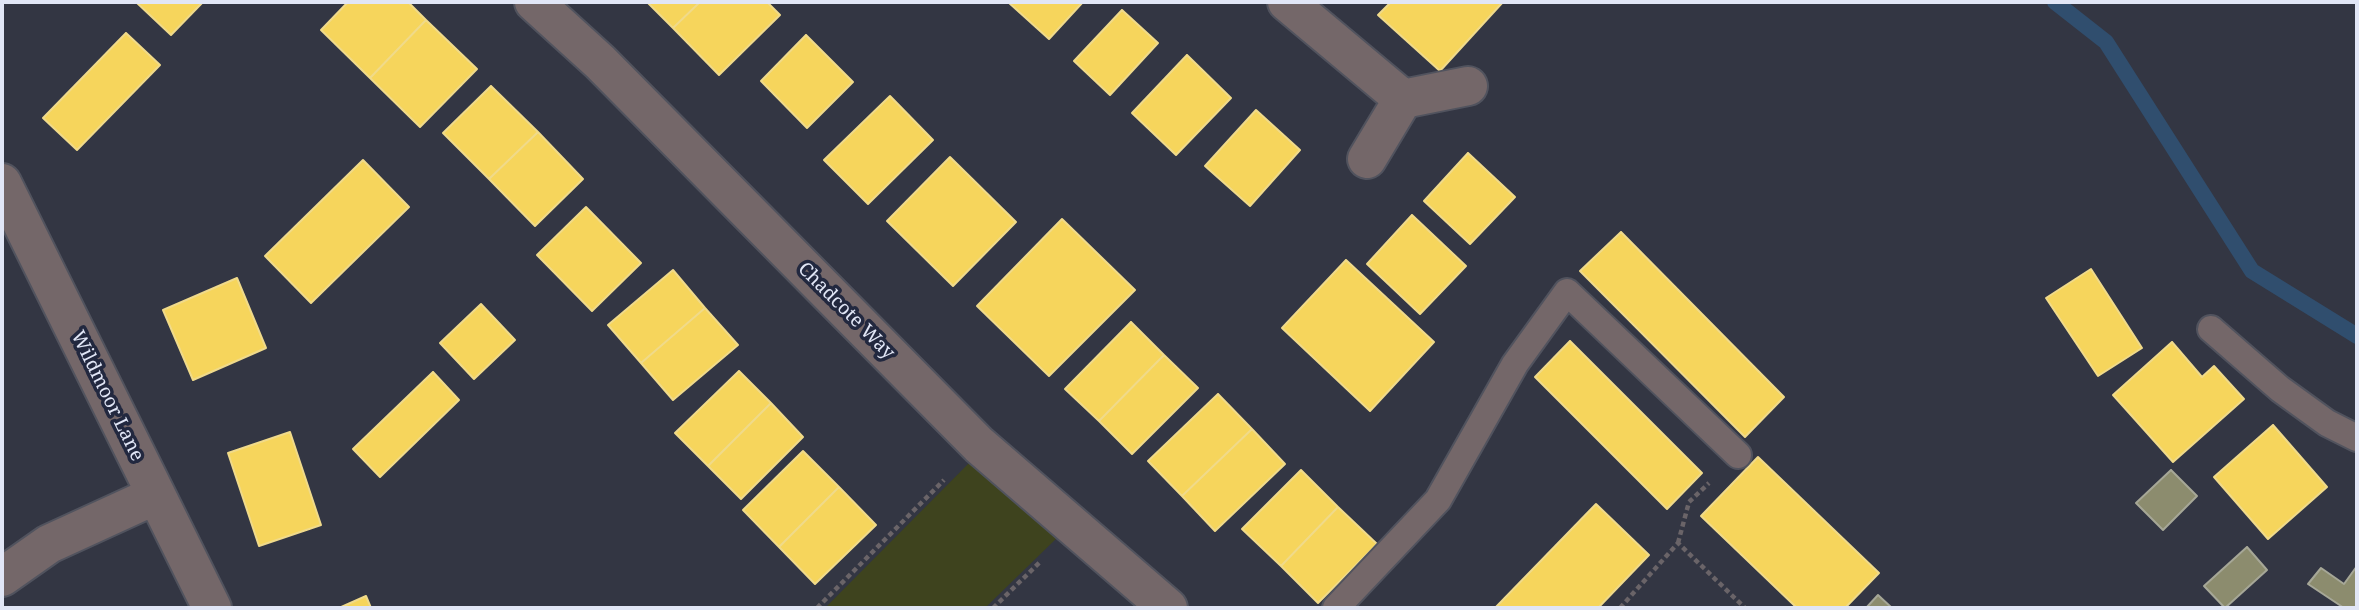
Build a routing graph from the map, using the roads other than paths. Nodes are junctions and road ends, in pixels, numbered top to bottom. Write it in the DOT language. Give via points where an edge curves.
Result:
graph roads {
  1 [pos="534,2"];
  2 [pos="1287,2"];
  3 [pos="1468,86"];
  4 [pos="1404,99"];
  5 [pos="1367,159"];
  6 [pos="2,183"];
  7 [pos="2211,329"];
  8 [pos="2357,438"];
  9 [pos="1738,455"];
  10 [pos="156,495"];
  11 [pos="2,577"];
  12 [pos="212,608"];
  13 [pos="1168,608"];
  14 [pos="1336,608"];
  1 -- 13 [label="street, Chadcote Way" via="600,62 979,444"];
  2 -- 4 [label="street"];
  3 -- 4 [label="street"];
  4 -- 5 [label="street"];
  6 -- 10 [label="street, Wildmoor Lane"];
  7 -- 8 [label="lane" via="2280,389"];
  9 -- 14 [label="lane" via="1567,292 1516,365 1438,500"];
  10 -- 11 [label="street" via="50,544"];
  10 -- 12 [label="street, Wildmoor Lane"];
}
